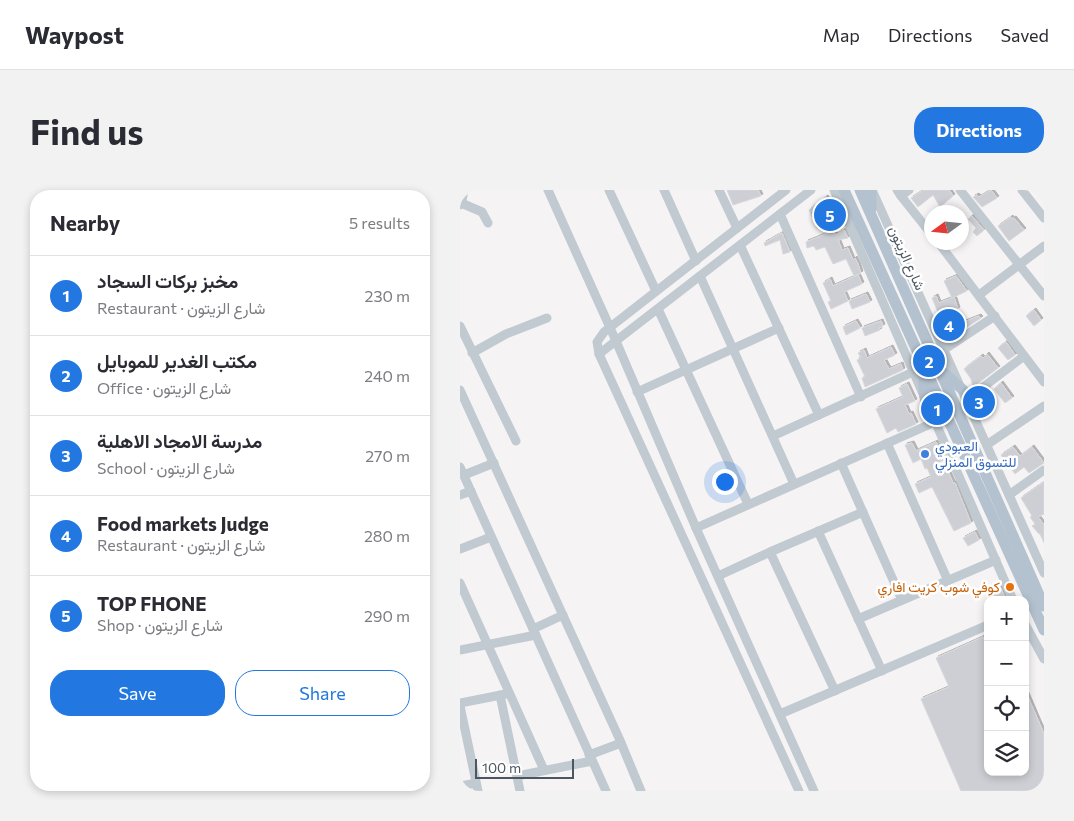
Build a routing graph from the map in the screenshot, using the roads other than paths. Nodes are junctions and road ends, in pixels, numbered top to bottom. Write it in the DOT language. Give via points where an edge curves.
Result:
graph roads {
  1 [pos="464,190"];
  2 [pos="548,190"];
  3 [pos="609,190"];
  4 [pos="664,190"];
  5 [pos="719,190"];
  6 [pos="786,190"];
  7 [pos="811,190"];
  8 [pos="834,190"];
  9 [pos="844,190"];
  10 [pos="860,190"];
  11 [pos="872,190"];
  12 [pos="909,190"];
  13 [pos="960,190"];
  14 [pos="1022,190"];
  15 [pos="899,193"];
  16 [pos="461,204"];
  17 [pos="780,214"];
  18 [pos="851,217"];
  19 [pos="1044,217"];
  20 [pos="874,220"];
  21 [pos="488,223"];
  22 [pos="924,225"];
  23 [pos="738,228"];
  24 [pos="740,245"];
  25 [pos="1044,246"];
  26 [pos="944,250"];
  27 [pos="696,261"];
  28 [pos="1020,265"];
  29 [pos="700,276"];
  30 [pos="906,290"];
  31 [pos="656,291"];
  32 [pos="893,295"];
  33 [pos="979,296"];
  34 [pos="1044,296"];
  35 [pos="658,309"];
  36 [pos="915,314"];
  37 [pos="994,316"];
  38 [pos="547,318"];
  39 [pos="904,321"];
  40 [pos="460,326"];
  41 [pos="610,328"];
  42 [pos="779,328"];
  43 [pos="616,341"];
  44 [pos="733,349"];
  45 [pos="945,349"];
  46 [pos="472,353"];
  47 [pos="600,354"];
  48 [pos="1024,356"];
  49 [pos="920,357"];
  50 [pos="939,366"];
  51 [pos="686,370"];
  52 [pos="913,372"];
  53 [pos="1044,382"];
  54 [pos="460,390"];
  55 [pos="637,392"];
  56 [pos="965,395"];
  57 [pos="862,397"];
  58 [pos="926,402"];
  59 [pos="1044,406"];
  60 [pos="819,416"];
  61 [pos="935,422"];
  62 [pos="773,436"];
  63 [pos="516,441"];
  64 [pos="887,443"];
  65 [pos="988,444"];
  66 [pos="494,463"];
  67 [pos="841,463"];
  68 [pos="1044,470"];
  69 [pos="462,471"];
  70 [pos="794,484"];
  71 [pos="471,491"];
  72 [pos="460,495"];
  73 [pos="1009,495"];
  74 [pos="748,504"];
  75 [pos="863,512"];
  76 [pos="696,528"];
  77 [pos="818,531"];
  78 [pos="491,537"];
  79 [pos="460,549"];
  80 [pos="770,552"];
  81 [pos="996,560"];
  82 [pos="1042,561"];
  83 [pos="1044,573"];
  84 [pos="718,576"];
  85 [pos="948,581"];
  86 [pos="460,583"];
  87 [pos="1011,596"];
  88 [pos="902,600"];
  89 [pos="1044,606"];
  90 [pos="563,615"];
  91 [pos="858,618"];
  92 [pos="984,627"];
  93 [pos="1044,630"];
  94 [pos="1029,631"];
  95 [pos="534,632"];
  96 [pos="488,645"];
  97 [pos="460,650"];
  98 [pos="1044,659"];
  99 [pos="882,671"];
  100 [pos="835,691"];
  101 [pos="505,695"];
  102 [pos="460,705"];
  103 [pos="780,714"];
  104 [pos="621,743"];
  105 [pos="591,758"];
  106 [pos="544,770"];
  107 [pos="517,776"];
  108 [pos="460,786"];
  109 [pos="477,787"];
  110 [pos="520,791"];
  111 [pos="606,791"];
  112 [pos="641,791"];
  113 [pos="799,791"];
  114 [pos="814,791"];
  1 -- 16 [label="street"];
  2 -- 41 [label="street"];
  3 -- 31 [label="street"];
  4 -- 27 [label="street"];
  5 -- 23 [label="street"];
  6 -- 23 [label="street"];
  7 -- 17 [label="street"];
  8 -- 18 [label="street"];
  9 -- 18 [label="main road, شارع الزيتون"];
  10 -- 20 [label="main road, شارع الزيتون"];
  11 -- 20 [label="main road"];
  11 -- 45 [label="street"];
  12 -- 15 [label="street"];
  13 -- 28 [label="street"];
  14 -- 19 [label="street"];
  15 -- 22 [label="street"];
  16 -- 21 [label="street" via="482,212"];
  17 -- 24 [label="street"];
  17 -- 57 [label="street"];
  18 -- 32 [label="main road, شارع الزيتون"];
  18 -- 52 [label="street"];
  20 -- 30 [label="main road, شارع الزيتون"];
  23 -- 27 [label="street"];
  24 -- 29 [label="street"];
  24 -- 42 [label="street"];
  25 -- 28 [label="street"];
  26 -- 33 [label="street"];
  27 -- 31 [label="street"];
  28 -- 33 [label="street"];
  28 -- 34 [label="street"];
  29 -- 35 [label="street"];
  29 -- 44 [label="street"];
  30 -- 32 [label="main road" via="899,297"];
  30 -- 36 [label="main road, شارع الزيتون"];
  31 -- 41 [label="street"];
  32 -- 39 [label="main road, شارع الزيتون"];
  33 -- 37 [label="street"];
  35 -- 43 [label="street"];
  35 -- 51 [label="street"];
  36 -- 39 [label="main road" via="909,313"];
  36 -- 50 [label="main road, شارع الزيتون"];
  37 -- 45 [label="street"];
  37 -- 48 [label="street"];
  38 -- 46 [label="street" via="506,334"];
  39 -- 49 [label="main road, شارع الزيتون"];
  40 -- 46 [label="street"];
  41 -- 43 [label="street"];
  41 -- 47 [label="street" via="600,335 597,342"];
  42 -- 44 [label="street"];
  42 -- 60 [label="street"];
  43 -- 47 [label="street"];
  43 -- 55 [label="street"];
  44 -- 51 [label="street"];
  44 -- 62 [label="street"];
  45 -- 56 [label="street"];
  46 -- 63 [label="street"];
  47 -- 113 [label="street"];
  48 -- 53 [label="street"];
  48 -- 56 [label="street"];
  49 -- 58 [label="main road"];
  49 -- 93 [label="main road"];
  50 -- 56 [label="main road"];
  50 -- 89 [label="main road, شارع الزيتون"];
  51 -- 55 [label="street"];
  51 -- 74 [label="street"];
  52 -- 57 [label="street"];
  52 -- 58 [label="street"];
  54 -- 66 [label="street"];
  55 -- 76 [label="street"];
  56 -- 65 [label="street"];
  57 -- 60 [label="street"];
  58 -- 61 [label="street"];
  59 -- 65 [label="street"];
  60 -- 62 [label="street"];
  61 -- 64 [label="street"];
  61 -- 81 [label="street"];
  62 -- 70 [label="street"];
  64 -- 67 [label="street"];
  64 -- 85 [label="street"];
  65 -- 73 [label="street"];
  66 -- 69 [label="street"];
  66 -- 90 [label="street"];
  67 -- 70 [label="street"];
  67 -- 75 [label="street"];
  68 -- 73 [label="street"];
  69 -- 71 [label="street"];
  70 -- 74 [label="street"];
  71 -- 72 [label="street"];
  71 -- 78 [label="street"];
  73 -- 82 [label="street"];
  74 -- 76 [label="street"];
  75 -- 77 [label="street"];
  75 -- 88 [label="street"];
  76 -- 84 [label="street"];
  77 -- 80 [label="street"];
  77 -- 91 [label="street"];
  78 -- 79 [label="street"];
  78 -- 95 [label="street"];
  80 -- 84 [label="street"];
  80 -- 100 [label="street"];
  81 -- 85 [label="street"];
  81 -- 87 [label="street"];
  82 -- 83 [label="street"];
  84 -- 103 [label="street"];
  85 -- 88 [label="street"];
  86 -- 96 [label="street"];
  88 -- 91 [label="street"];
  90 -- 95 [label="street"];
  90 -- 104 [label="street"];
  91 -- 99 [label="street"];
  92 -- 99 [label="street"];
  94 -- 98 [label="street"];
  95 -- 96 [label="street"];
  95 -- 105 [label="street"];
  96 -- 97 [label="street"];
  96 -- 101 [label="street"];
  99 -- 100 [label="street"];
  100 -- 103 [label="street"];
  101 -- 102 [label="street"];
  101 -- 106 [label="street"];
  101 -- 107 [label="street"];
  102 -- 109 [label="street"];
  103 -- 114 [label="street"];
  104 -- 105 [label="street"];
  104 -- 112 [label="street"];
  105 -- 106 [label="street"];
  105 -- 111 [label="street"];
  106 -- 107 [label="street"];
  107 -- 110 [label="street"];
  108 -- 109 [label="street"];
}
